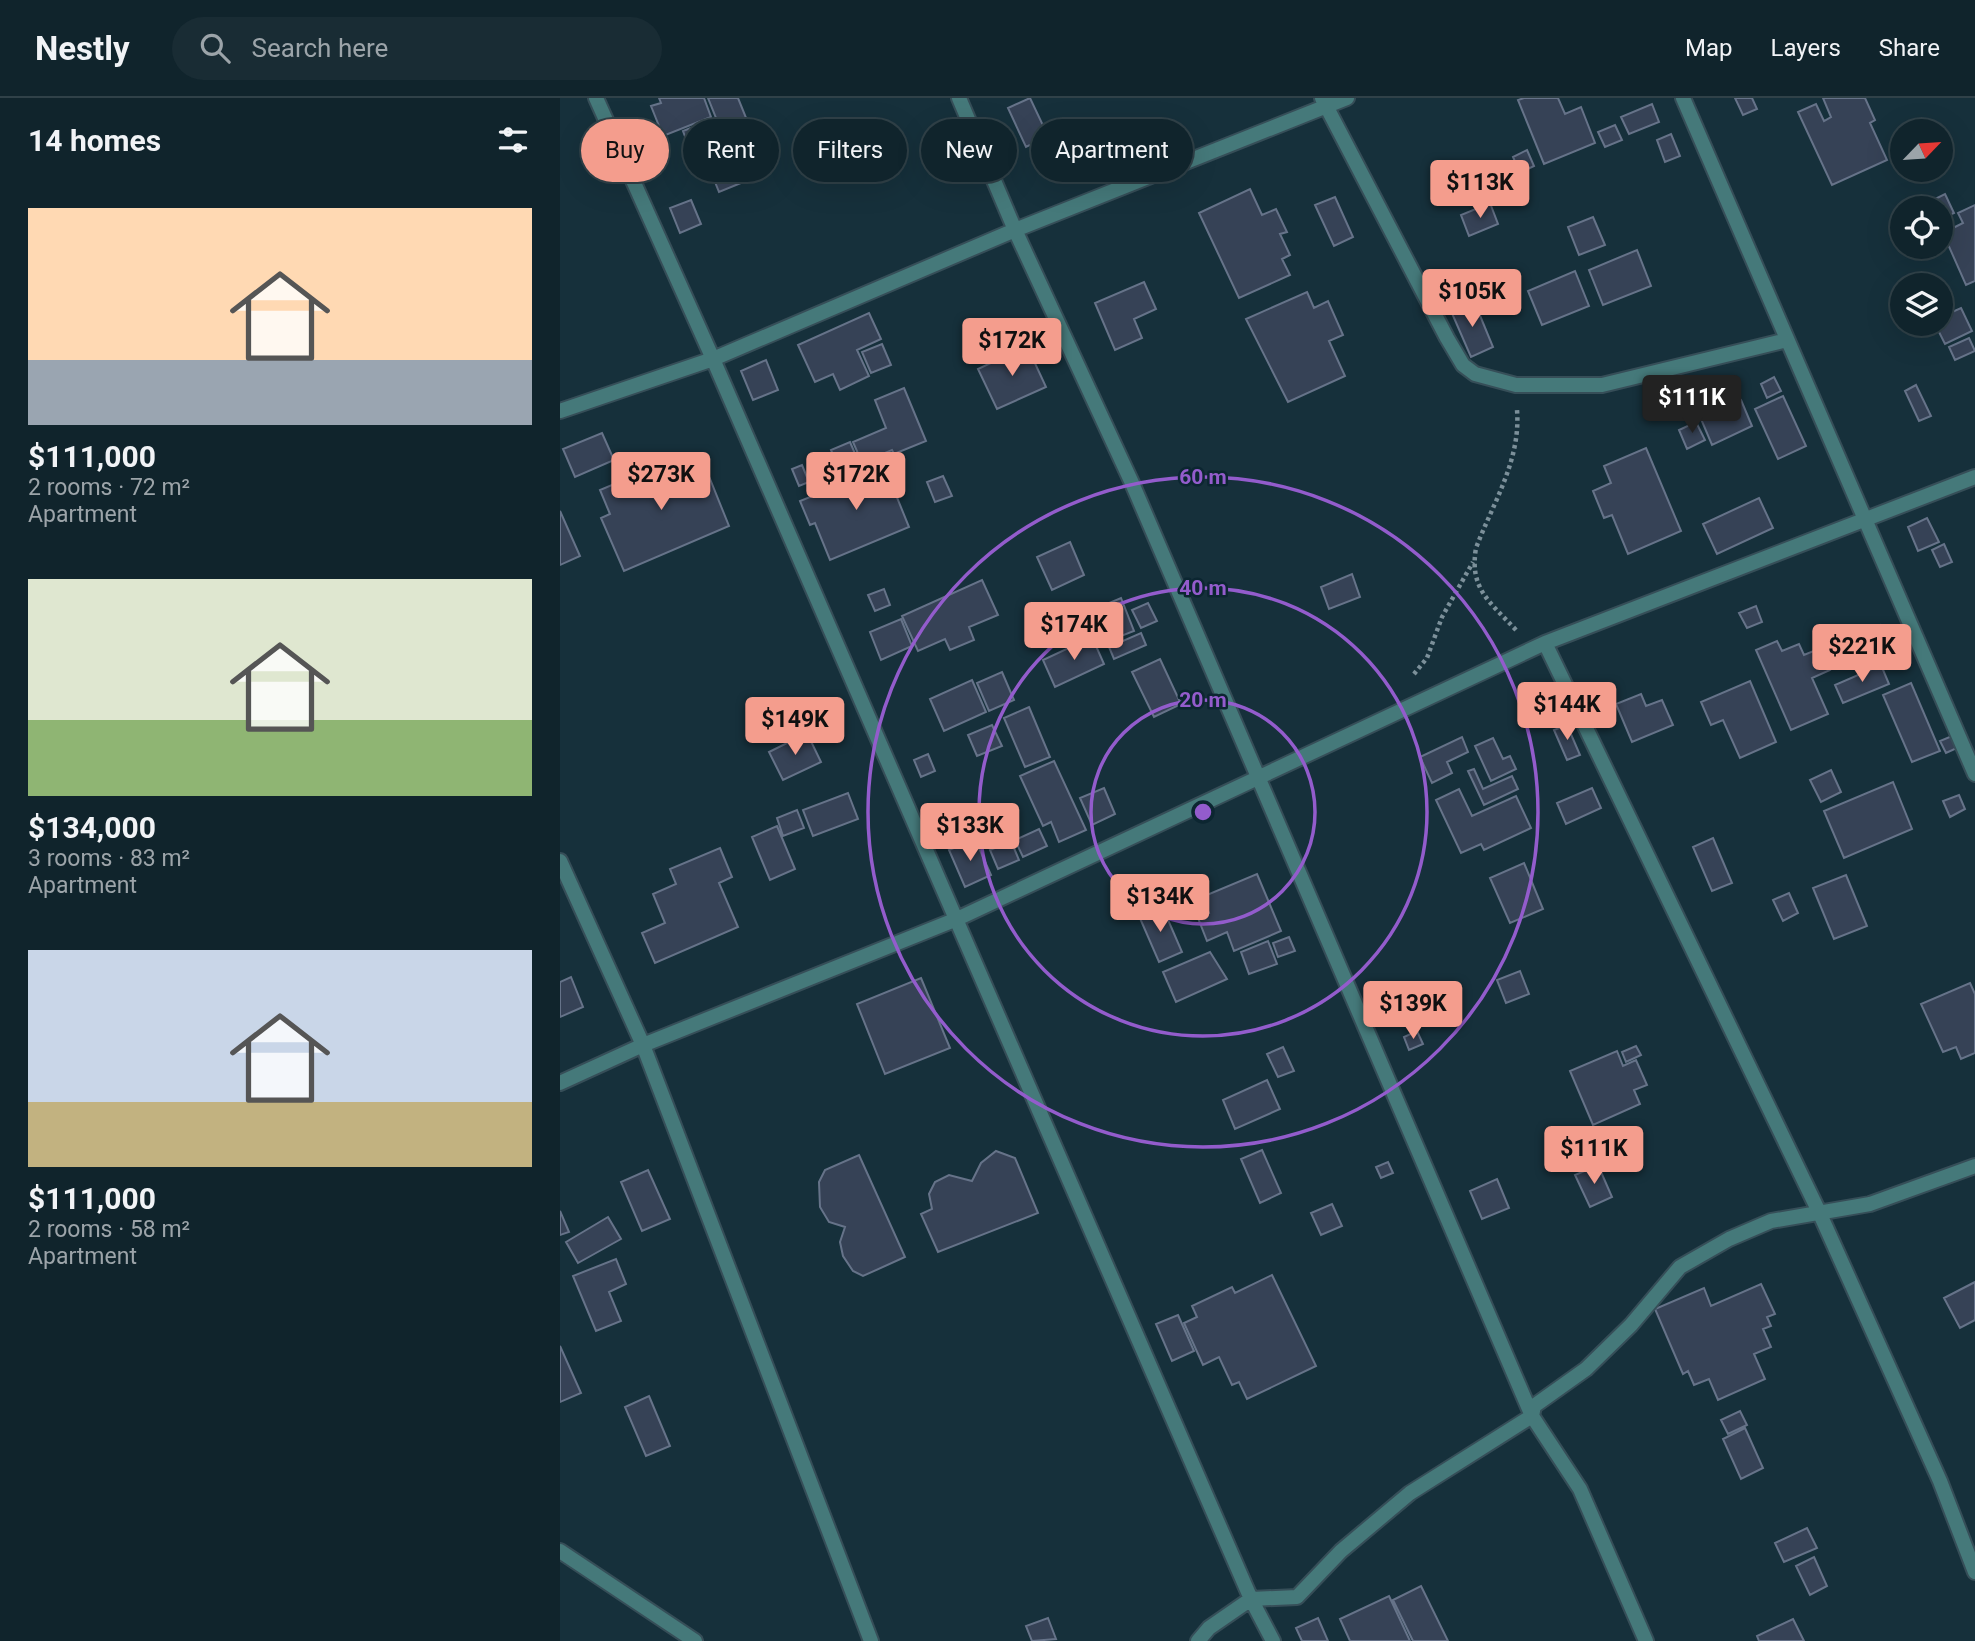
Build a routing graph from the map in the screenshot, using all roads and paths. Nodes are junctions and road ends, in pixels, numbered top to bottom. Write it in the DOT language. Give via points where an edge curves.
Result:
graph roads {
  1 [pos="596,98"];
  2 [pos="958,98"];
  3 [pos="1347,98"];
  4 [pos="1683,98"];
  5 [pos="1324,103"];
  6 [pos="1015,230"];
  7 [pos="1787,340"];
  8 [pos="713,359"];
  9 [pos="1516,385"];
  10 [pos="560,411"];
  11 [pos="1975,477"];
  12 [pos="1864,519"];
  13 [pos="1474,561"];
  14 [pos="1539,646"];
  15 [pos="1392,715"];
  16 [pos="1975,774"];
  17 [pos="1258,777"];
  18 [pos="560,862"];
  19 [pos="957,919"];
  20 [pos="643,1045"];
  21 [pos="560,1083"];
  22 [pos="1975,1166"];
  23 [pos="1820,1214"];
  24 [pos="1532,1416"];
  25 [pos="560,1551"];
  26 [pos="1975,1572"];
  27 [pos="1251,1599"];
  28 [pos="695,1641"];
  29 [pos="871,1641"];
  30 [pos="1198,1641"];
  31 [pos="1273,1641"];
  32 [pos="1646,1641"];
  1 -- 8 [label="street"];
  2 -- 6 [label="street"];
  3 -- 5 [label="street"];
  4 -- 7 [label="street"];
  5 -- 6 [label="street"];
  5 -- 9 [label="street" via="1463,365 1475,374"];
  6 -- 8 [label="street"];
  6 -- 17 [label="street" via="1132,484"];
  7 -- 9 [label="street" via="1602,385"];
  7 -- 12 [label="street"];
  8 -- 10 [label="street"];
  8 -- 19 [label="street"];
  9 -- 13 [label="path" via="1519,433"];
  11 -- 12 [label="street"];
  12 -- 14 [label="street"];
  12 -- 16 [label="street"];
  13 -- 14 [label="path" via="1483,597"];
  13 -- 15 [label="path" via="1441,617 1427,658 1401,692"];
  14 -- 15 [label="street"];
  14 -- 23 [label="street"];
  15 -- 17 [label="street"];
  17 -- 19 [label="street"];
  17 -- 24 [label="street"];
  18 -- 20 [label="street"];
  19 -- 20 [label="street"];
  19 -- 27 [label="street"];
  20 -- 21 [label="street"];
  20 -- 29 [label="street"];
  22 -- 23 [label="street" via="1870,1204"];
  23 -- 24 [label="street" via="1771,1221 1680,1268 1631,1325 1586,1369 1534,1406"];
  23 -- 26 [label="street" via="1940,1481"];
  24 -- 27 [label="street" via="1410,1493 1297,1597"];
  24 -- 32 [label="street" via="1580,1489"];
  25 -- 28 [label="street"];
  27 -- 30 [label="street"];
  27 -- 31 [label="street"];
}
